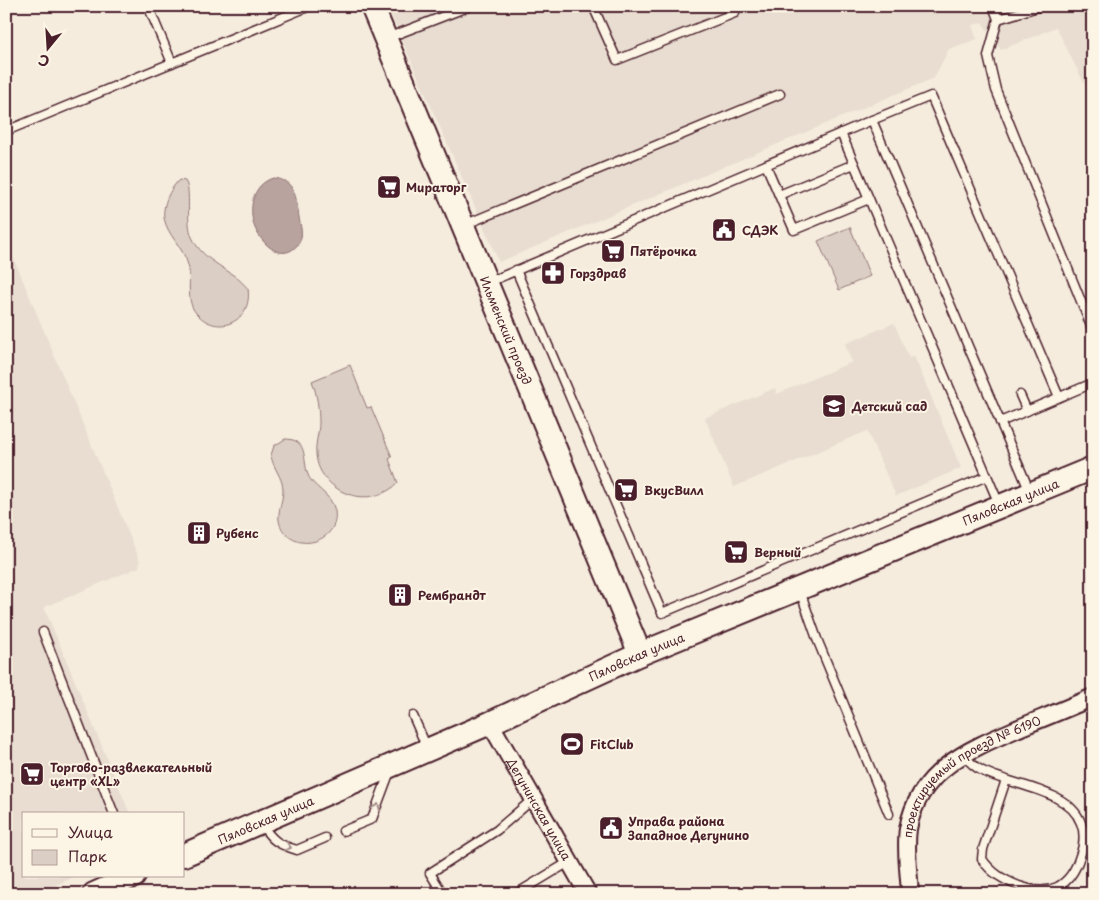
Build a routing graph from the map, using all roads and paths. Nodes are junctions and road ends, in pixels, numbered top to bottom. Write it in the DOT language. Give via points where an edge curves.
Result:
graph roads {
  1 [pos="310,6"];
  2 [pos="372,6"];
  3 [pos="470,6"];
  4 [pos="593,6"];
  5 [pos="993,6"];
  6 [pos="1041,6"];
  7 [pos="149,8"];
  8 [pos="735,14"];
  9 [pos="998,19"];
  10 [pos="385,39"];
  11 [pos="172,63"];
  12 [pos="780,94"];
  13 [pos="872,120"];
  14 [pos="6,131"];
  15 [pos="841,133"];
  16 [pos="854,164"];
  17 [pos="766,165"];
  18 [pos="779,196"];
  19 [pos="869,199"];
  20 [pos="462,226"];
  21 [pos="516,270"];
  22 [pos="486,283"];
  23 [pos="1093,331"];
  24 [pos="1093,383"];
  25 [pos="1020,395"];
  26 [pos="1059,397"];
  27 [pos="1026,411"];
  28 [pos="1000,422"];
  29 [pos="1093,468"];
  30 [pos="987,476"];
  31 [pos="1030,494"];
  32 [pos="999,506"];
  33 [pos="799,588"];
  34 [pos="43,632"];
  35 [pos="640,654"];
  36 [pos="1093,697"];
  37 [pos="413,716"];
  38 [pos="490,723"];
  39 [pos="427,750"];
  40 [pos="962,754"];
  41 [pos="393,765"];
  42 [pos="1006,780"];
  43 [pos="533,799"];
  44 [pos="113,812"];
  45 [pos="889,814"];
  46 [pos="260,822"];
  47 [pos="343,831"];
  48 [pos="325,838"];
  49 [pos="185,855"];
  50 [pos="569,862"];
  51 [pos="130,878"];
  52 [pos="94,894"];
  53 [pos="442,894"];
  54 [pos="516,894"];
  55 [pos="588,894"];
  56 [pos="910,894"];
  1 -- 11 [label="lane"];
  2 -- 10 [label="street, Ильменский проезд"];
  3 -- 10 [label="lane"];
  4 -- 8 [label="lane" via="617,60"];
  5 -- 9 [label="lane"];
  6 -- 9 [label="lane"];
  7 -- 11 [label="lane"];
  9 -- 23 [label="lane" via="988,56 996,90"];
  10 -- 20 [label="street, Ильменский проезд"];
  11 -- 14 [label="lane"];
  12 -- 20 [label="lane"];
  13 -- 15 [label="lane"];
  13 -- 26 [label="lane" via="931,96"];
  13 -- 28 [label="lane"];
  15 -- 16 [label="lane"];
  15 -- 17 [label="lane"];
  16 -- 18 [label="lane"];
  16 -- 19 [label="lane"];
  17 -- 18 [label="lane"];
  17 -- 21 [label="lane"];
  18 -- 19 [label="lane" via="794,230"];
  19 -- 30 [label="lane"];
  20 -- 22 [label="street, Ильменский проезд"];
  21 -- 22 [label="lane"];
  21 -- 30 [label="lane" via="662,613"];
  22 -- 35 [label="street, Ильменский проезд"];
  24 -- 26 [label="lane"];
  25 -- 27 [label="lane"];
  26 -- 27 [label="lane"];
  27 -- 28 [label="lane"];
  28 -- 31 [label="lane"];
  29 -- 31 [label="street, Пяловская улица"];
  30 -- 32 [label="lane"];
  31 -- 32 [label="street, Пяловская улица"];
  32 -- 33 [label="street, Пяловская улица"];
  33 -- 35 [label="street, Пяловская улица"];
  33 -- 45 [label="lane"];
  34 -- 44 [label="lane"];
  35 -- 38 [label="street, Пяловская улица"];
  36 -- 40 [label="street, проектируемый проезд № 6190"];
  37 -- 39 [label="lane"];
  38 -- 39 [label="street, Пяловская улица"];
  38 -- 43 [label="street, Дегунинская улица"];
  39 -- 41 [label="street, Пяловская улица"];
  40 -- 42 [label="lane" via="978,768"];
  40 -- 56 [label="street, проектируемый проезд № 6190" via="932,779 911,816 907,844"];
  41 -- 46 [label="street, Пяловская улица"];
  47 -- 41 [label="lane, one-way" via="372,819"];
  42 -- 42 [label="lane" via="1063,802 1081,822 1083,842 1079,860 1065,882 1050,891 1013,884 994,873 982,859"];
  43 -- 50 [label="street, Дегунинская улица"];
  43 -- 53 [label="lane" via="497,830 430,873"];
  46 -- 48 [label="lane, one-way" via="271,839 297,850"];
  46 -- 49 [label="street, Пяловская улица"];
  50 -- 54 [label="lane"];
  50 -- 55 [label="street, Дегунинская улица"];
  51 -- 52 [label="street"];
}
